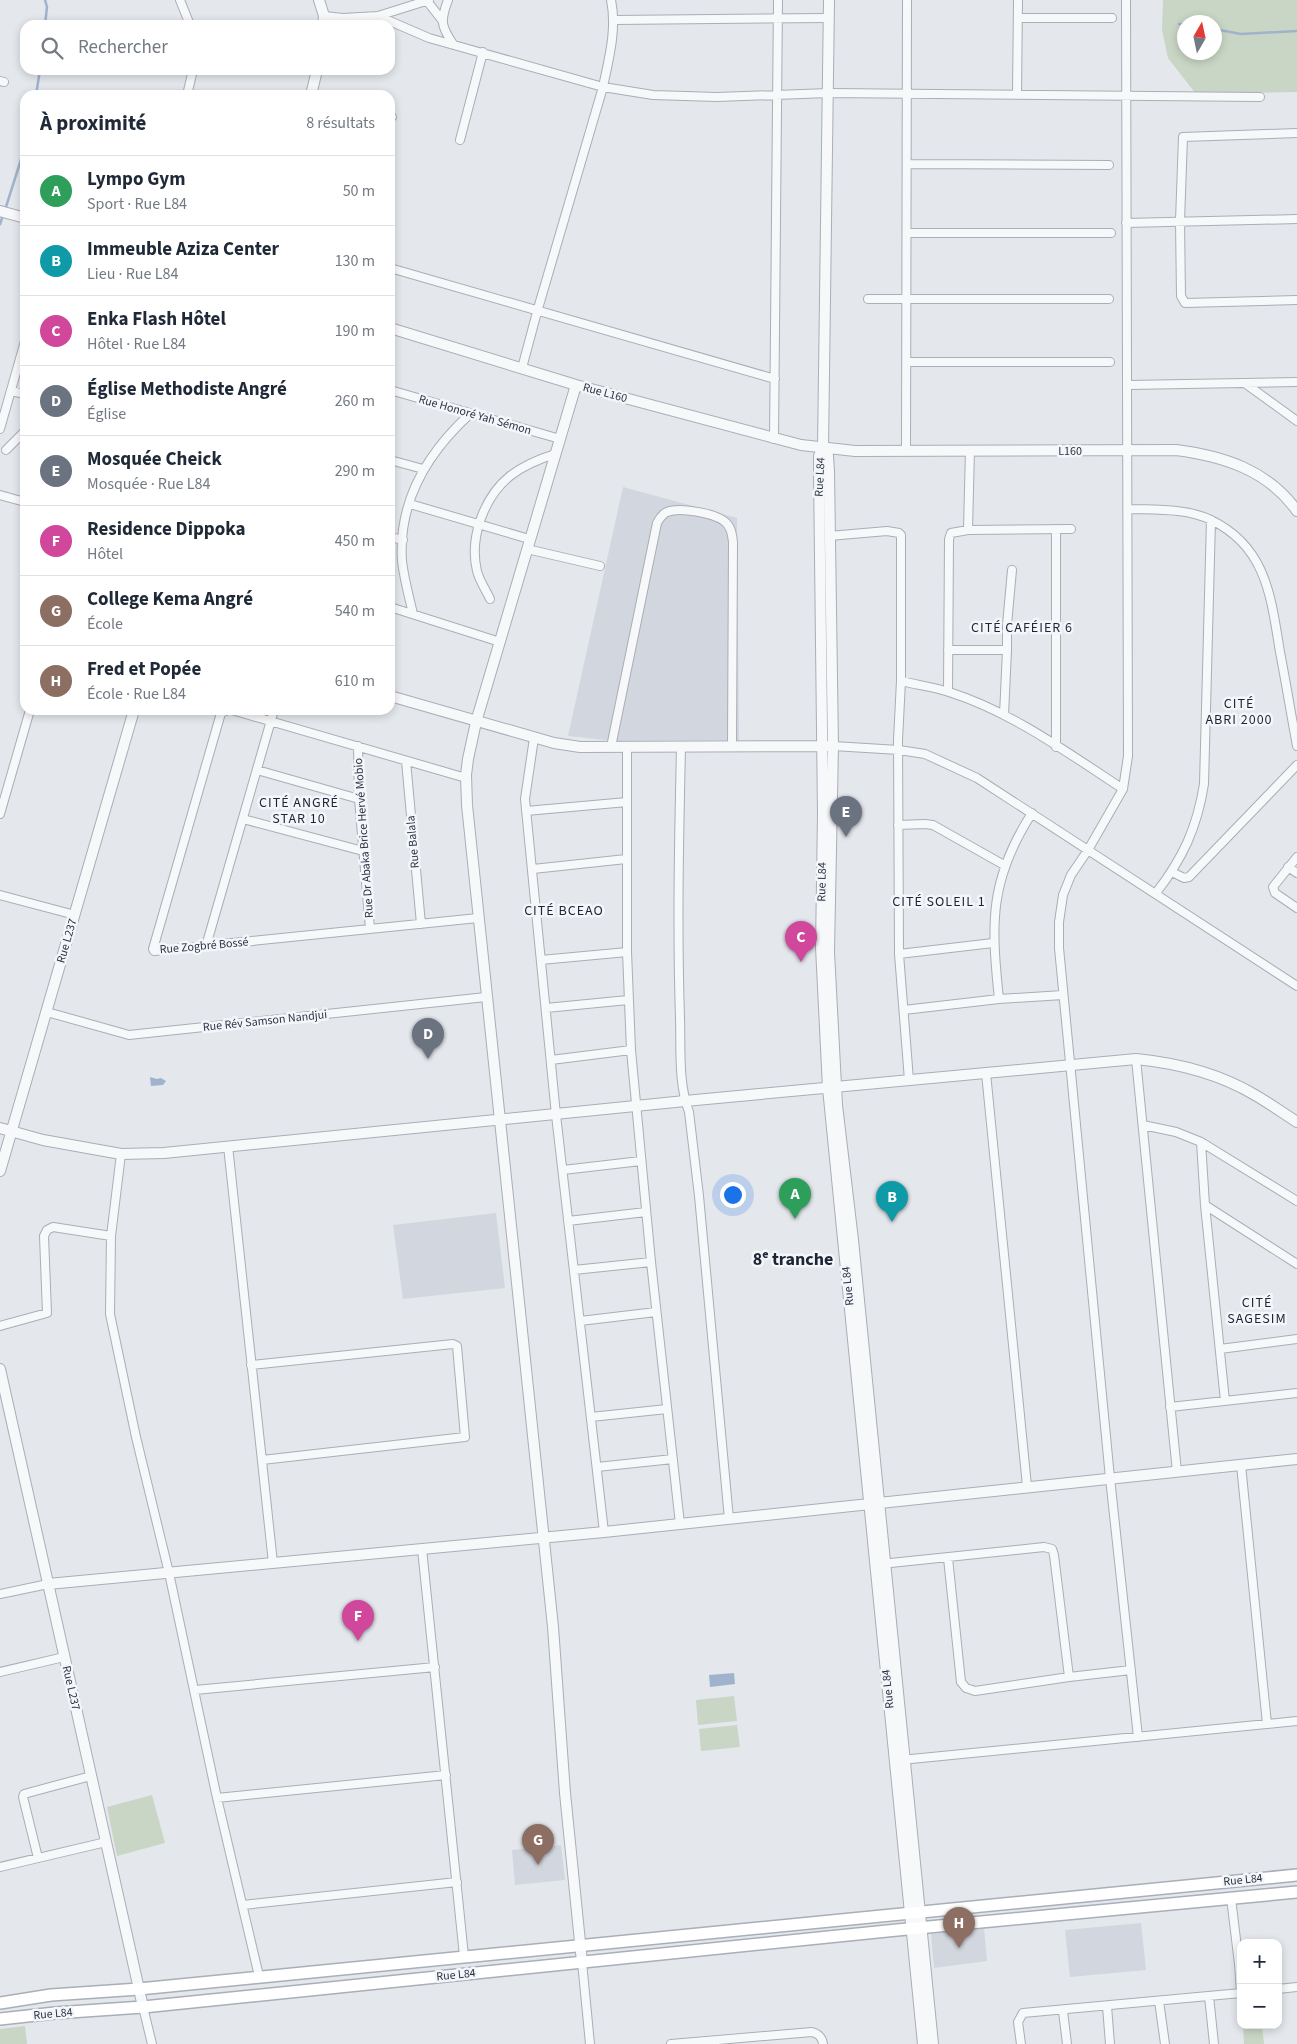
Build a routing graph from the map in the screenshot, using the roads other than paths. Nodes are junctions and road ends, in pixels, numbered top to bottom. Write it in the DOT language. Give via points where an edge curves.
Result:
graph roads {
  1 [pos="180,0"];
  2 [pos="319,0"];
  3 [pos="428,0"];
  4 [pos="448,0"];
  5 [pos="610,0"];
  6 [pos="778,0"];
  7 [pos="829,0"];
  8 [pos="907,0"];
  9 [pos="1018,0"];
  10 [pos="1126,0"];
  11 [pos="378,16"];
  12 [pos="829,18"];
  13 [pos="1018,18"];
  14 [pos="1112,18"];
  15 [pos="777,19"];
  16 [pos="188,20"];
  17 [pos="323,20"];
  18 [pos="387,20"];
  19 [pos="614,20"];
  20 [pos="395,23"];
  21 [pos="442,23"];
  22 [pos="429,38"];
  23 [pos="453,44"];
  24 [pos="483,52"];
  25 [pos="192,75"];
  26 [pos="316,75"];
  27 [pos="603,87"];
  28 [pos="188,90"];
  29 [pos="314,90"];
  30 [pos="829,93"];
  31 [pos="777,94"];
  32 [pos="907,94"];
  33 [pos="1017,94"];
  34 [pos="1126,97"];
  35 [pos="1260,97"];
  36 [pos="1297,134"];
  37 [pos="460,140"];
  38 [pos="907,164"];
  39 [pos="1109,165"];
  40 [pos="0,211"];
  41 [pos="20,217"];
  42 [pos="1297,218"];
  43 [pos="1180,221"];
  44 [pos="1126,223"];
  45 [pos="907,233"];
  46 [pos="1111,233"];
  47 [pos="395,269"];
  48 [pos="868,299"];
  49 [pos="907,299"];
  50 [pos="1109,299"];
  51 [pos="1297,300"];
  52 [pos="537,312"];
  53 [pos="395,330"];
  54 [pos="20,359"];
  55 [pos="908,362"];
  56 [pos="1110,362"];
  57 [pos="522,368"];
  58 [pos="775,379"];
  59 [pos="1297,382"];
  60 [pos="1246,384"];
  61 [pos="576,385"];
  62 [pos="1128,385"];
  63 [pos="11,391"];
  64 [pos="395,391"];
  65 [pos="20,393"];
  66 [pos="471,413"];
  67 [pos="1297,421"];
  68 [pos="0,429"];
  69 [pos="20,436"];
  70 [pos="560,439"];
  71 [pos="774,439"];
  72 [pos="823,448"];
  73 [pos="6,450"];
  74 [pos="906,450"];
  75 [pos="970,450"];
  76 [pos="1128,451"];
  77 [pos="555,454"];
  78 [pos="395,461"];
  79 [pos="422,469"];
  80 [pos="0,495"];
  81 [pos="20,501"];
  82 [pos="410,504"];
  83 [pos="1129,509"];
  84 [pos="1297,511"];
  85 [pos="1211,520"];
  86 [pos="479,524"];
  87 [pos="1056,529"];
  88 [pos="1071,529"];
  89 [pos="968,530"];
  90 [pos="829,536"];
  91 [pos="395,538"];
  92 [pos="403,540"];
  93 [pos="528,544"];
  94 [pos="600,566"];
  95 [pos="1012,570"];
  96 [pos="490,599"];
  97 [pos="395,609"];
  98 [pos="413,614"];
  99 [pos="500,642"];
  100 [pos="948,650"];
  101 [pos="1007,650"];
  102 [pos="900,682"];
  103 [pos="948,691"];
  104 [pos="395,698"];
  105 [pos="29,715"];
  106 [pos="133,715"];
  107 [pos="220,715"];
  108 [pos="249,715"];
  109 [pos="273,715"];
  110 [pos="1004,715"];
  111 [pos="271,721"];
  112 [pos="476,722"];
  113 [pos="534,738"];
  114 [pos="358,746"];
  115 [pos="832,746"];
  116 [pos="1297,746"];
  117 [pos="611,747"];
  118 [pos="627,747"];
  119 [pos="681,747"];
  120 [pos="732,747"];
  121 [pos="821,747"];
  122 [pos="1056,747"];
  123 [pos="899,750"];
  124 [pos="406,761"];
  125 [pos="1297,765"];
  126 [pos="257,770"];
  127 [pos="466,778"];
  128 [pos="1123,789"];
  129 [pos="359,799"];
  130 [pos="627,802"];
  131 [pos="526,811"];
  132 [pos="1032,812"];
  133 [pos="0,814"];
  134 [pos="243,818"];
  135 [pos="898,825"];
  136 [pos="1088,850"];
  137 [pos="363,851"];
  138 [pos="1297,858"];
  139 [pos="626,859"];
  140 [pos="1004,865"];
  141 [pos="1288,867"];
  142 [pos="532,869"];
  143 [pos="1172,872"];
  144 [pos="1297,873"];
  145 [pos="1156,894"];
  146 [pos="0,895"];
  147 [pos="1297,908"];
  148 [pos="75,915"];
  149 [pos="478,918"];
  150 [pos="420,924"];
  151 [pos="370,929"];
  152 [pos="993,943"];
  153 [pos="206,946"];
  154 [pos="627,952"];
  155 [pos="899,954"];
  156 [pos="541,960"];
  157 [pos="1297,986"];
  158 [pos="1063,995"];
  159 [pos="486,997"];
  160 [pos="999,999"];
  161 [pos="628,1000"];
  162 [pos="546,1008"];
  163 [pos="904,1010"];
  164 [pos="47,1012"];
  165 [pos="631,1050"];
  166 [pos="1136,1059"];
  167 [pos="551,1060"];
  168 [pos="1071,1065"];
  169 [pos="986,1073"];
  170 [pos="909,1080"];
  171 [pos="832,1088"];
  172 [pos="685,1101"];
  173 [pos="636,1106"];
  174 [pos="556,1115"];
  175 [pos="499,1120"];
  176 [pos="1297,1122"];
  177 [pos="1143,1125"];
  178 [pos="0,1128"];
  179 [pos="10,1130"];
  180 [pos="1201,1142"];
  181 [pos="228,1146"];
  182 [pos="121,1154"];
  183 [pos="642,1161"];
  184 [pos="563,1170"];
  185 [pos="0,1171"];
  186 [pos="1297,1201"];
  187 [pos="1205,1204"];
  188 [pos="646,1212"];
  189 [pos="568,1221"];
  190 [pos="111,1236"];
  191 [pos="651,1262"];
  192 [pos="1297,1264"];
  193 [pos="574,1270"];
  194 [pos="656,1312"];
  195 [pos="580,1320"];
  196 [pos="0,1326"];
  197 [pos="1297,1339"];
  198 [pos="1220,1349"];
  199 [pos="251,1365"];
  200 [pos="0,1369"];
  201 [pos="1297,1394"];
  202 [pos="1225,1401"];
  203 [pos="1170,1406"];
  204 [pos="667,1409"];
  205 [pos="591,1417"];
  206 [pos="673,1459"];
  207 [pos="1297,1459"];
  208 [pos="262,1460"];
  209 [pos="1241,1465"];
  210 [pos="596,1467"];
  211 [pos="1177,1472"];
  212 [pos="1110,1478"];
  213 [pos="1027,1486"];
  214 [pos="875,1502"];
  215 [pos="729,1518"];
  216 [pos="680,1524"];
  217 [pos="604,1532"];
  218 [pos="543,1538"];
  219 [pos="422,1549"];
  220 [pos="948,1558"];
  221 [pos="273,1563"];
  222 [pos="880,1564"];
  223 [pos="169,1573"];
  224 [pos="48,1584"];
  225 [pos="0,1594"];
  226 [pos="64,1657"];
  227 [pos="435,1667"];
  228 [pos="1131,1670"];
  229 [pos="0,1672"];
  230 [pos="1069,1677"];
  231 [pos="195,1690"];
  232 [pos="1297,1721"];
  233 [pos="1267,1724"];
  234 [pos="1138,1737"];
  235 [pos="901,1760"];
  236 [pos="446,1775"];
  237 [pos="91,1776"];
  238 [pos="216,1798"];
  239 [pos="106,1842"];
  240 [pos="38,1858"];
  241 [pos="0,1867"];
  242 [pos="1297,1875"];
  243 [pos="457,1882"];
  244 [pos="1297,1892"];
  245 [pos="1231,1898"];
  246 [pos="243,1905"];
  247 [pos="915,1913"];
  248 [pos="917,1928"];
  249 [pos="580,1945"];
  250 [pos="464,1956"];
  251 [pos="582,1962"];
  252 [pos="259,1976"];
  253 [pos="1240,1984"];
  254 [pos="1297,1987"];
  255 [pos="139,1989"];
  256 [pos="1282,1989"];
  257 [pos="1237,1993"];
  258 [pos="1209,1996"];
  259 [pos="1159,2001"];
  260 [pos="0,2003"];
  261 [pos="1107,2006"];
  262 [pos="142,2007"];
  263 [pos="1063,2010"];
  264 [pos="0,2019"];
  265 [pos="756,2040"];
  266 [pos="152,2044"];
  267 [pos="590,2044"];
  268 [pos="671,2044"];
  269 [pos="823,2044"];
  270 [pos="923,2044"];
  271 [pos="933,2044"];
  272 [pos="1021,2044"];
  273 [pos="1067,2044"];
  274 [pos="1110,2044"];
  275 [pos="1165,2044"];
  276 [pos="1214,2044"];
  1 -- 16 [label="street"];
  2 -- 17 [label="street"];
  3 -- 11 [label="street"];
  3 -- 21 [label="street"];
  4 -- 21 [label="street"];
  5 -- 19 [label="street"];
  6 -- 15 [label="street"];
  7 -- 12 [label="street"];
  8 -- 32 [label="street"];
  9 -- 13 [label="street"];
  10 -- 34 [label="street"];
  11 -- 17 [label="street"];
  11 -- 18 [label="street"];
  12 -- 15 [label="street"];
  12 -- 30 [label="street"];
  13 -- 14 [label="street"];
  13 -- 33 [label="street"];
  15 -- 19 [label="street"];
  15 -- 31 [label="street"];
  19 -- 27 [label="street"];
  20 -- 22 [label="street"];
  21 -- 22 [label="street"];
  21 -- 23 [label="street"];
  22 -- 23 [label="street"];
  23 -- 24 [label="street"];
  24 -- 27 [label="street"];
  24 -- 37 [label="street"];
  25 -- 28 [label="street"];
  26 -- 29 [label="street"];
  27 -- 31 [label="street" via="683,97"];
  27 -- 52 [label="street"];
  30 -- 31 [label="street"];
  30 -- 32 [label="street"];
  30 -- 72 [label="street"];
  31 -- 58 [label="street"];
  32 -- 33 [label="street"];
  32 -- 38 [label="street"];
  33 -- 34 [label="street"];
  34 -- 35 [label="street"];
  34 -- 44 [label="street"];
  36 -- 43 [label="street" via="1183,137"];
  38 -- 39 [label="street"];
  38 -- 45 [label="street"];
  40 -- 41 [label="street"];
  42 -- 43 [label="street"];
  43 -- 44 [label="street"];
  43 -- 51 [label="street" via="1181,296 1185,303"];
  44 -- 62 [label="street"];
  45 -- 46 [label="street"];
  45 -- 49 [label="street"];
  47 -- 52 [label="street"];
  48 -- 49 [label="street"];
  49 -- 50 [label="street"];
  49 -- 55 [label="street"];
  52 -- 57 [label="street"];
  52 -- 58 [label="street"];
  53 -- 57 [label="street, Rue L160"];
  54 -- 63 [label="street"];
  55 -- 56 [label="street"];
  55 -- 74 [label="street"];
  57 -- 61 [label="street, Rue L160"];
  58 -- 71 [label="street"];
  59 -- 60 [label="street"];
  60 -- 62 [label="street"];
  60 -- 67 [label="street"];
  61 -- 70 [label="street"];
  61 -- 71 [label="street, Rue L160"];
  62 -- 76 [label="street"];
  63 -- 65 [label="street"];
  63 -- 68 [label="street"];
  64 -- 66 [label="street, Rue Honoré Yah Sémon"];
  66 -- 70 [label="street, Rue Honoré Yah Sémon"];
  66 -- 79 [label="street"];
  69 -- 73 [label="street"];
  70 -- 77 [label="street"];
  71 -- 72 [label="street, Rue L160"];
  72 -- 74 [label="street, L160"];
  72 -- 90 [label="street, Rue L84" via="828,456"];
  72 -- 121 [label="street, Rue L84" via="819,471"];
  74 -- 75 [label="street, L160"];
  75 -- 76 [label="street, L160"];
  75 -- 89 [label="street"];
  76 -- 83 [label="street"];
  76 -- 84 [label="street, L160" via="1176,450 1208,454 1234,462 1265,479"];
  77 -- 86 [label="street" via="530,463 504,481"];
  77 -- 93 [label="street"];
  78 -- 79 [label="street"];
  79 -- 82 [label="street"];
  80 -- 81 [label="street"];
  82 -- 86 [label="street"];
  82 -- 92 [label="street"];
  83 -- 85 [label="street" via="1189,513"];
  83 -- 128 [label="street" via="1128,756"];
  85 -- 116 [label="street" via="1248,549 1266,581"];
  85 -- 143 [label="street" via="1206,772 1192,836"];
  86 -- 93 [label="street"];
  86 -- 96 [label="street" via="477,572"];
  87 -- 88 [label="street"];
  87 -- 89 [label="street"];
  87 -- 122 [label="street"];
  89 -- 100 [label="street" via="952,534 949,539"];
  90 -- 102 [label="street" via="887,531 901,536"];
  90 -- 115 [label="street, Rue L84"];
  91 -- 92 [label="street"];
  92 -- 98 [label="street" via="404,580"];
  93 -- 94 [label="street"];
  93 -- 99 [label="street"];
  95 -- 101 [label="street"];
  97 -- 98 [label="street"];
  98 -- 99 [label="street"];
  99 -- 112 [label="street"];
  100 -- 101 [label="street"];
  100 -- 103 [label="street"];
  101 -- 110 [label="street"];
  102 -- 103 [label="street"];
  102 -- 123 [label="street"];
  103 -- 110 [label="street"];
  104 -- 112 [label="street"];
  105 -- 133 [label="street"];
  106 -- 148 [label="street, Rue L237"];
  107 -- 153 [label="street, Rue Zogbré Bossé" via="153,949 157,952"];
  108 -- 111 [label="street, Rue Zogbré Bossé"];
  109 -- 111 [label="street"];
  110 -- 122 [label="street"];
  111 -- 114 [label="street, Rue Zogbré Bossé"];
  111 -- 126 [label="street"];
  112 -- 113 [label="street"];
  112 -- 127 [label="street"];
  113 -- 117 [label="street" via="580,747"];
  113 -- 131 [label="street"];
  114 -- 124 [label="street, Rue Zogbré Bossé"];
  114 -- 129 [label="street, Rue Dr Abaka Brice Hervé Mobio"];
  115 -- 121 [label="street"];
  115 -- 123 [label="street"];
  115 -- 171 [label="street, Rue L84" via="829,952"];
  117 -- 118 [label="street"];
  117 -- 120 [label="street" via="656,523 662,515 677,509 711,516 724,521 731,529"];
  118 -- 119 [label="street"];
  118 -- 130 [label="street"];
  119 -- 120 [label="street"];
  119 -- 172 [label="street" via="678,936"];
  120 -- 121 [label="street"];
  121 -- 171 [label="street, Rue L84" via="821,947"];
  122 -- 128 [label="street"];
  123 -- 132 [label="street" via="940,760 977,778"];
  123 -- 135 [label="street"];
  124 -- 127 [label="street, Rue Zogbré Bossé"];
  124 -- 150 [label="street, Rue Balala"];
  125 -- 143 [label="street" via="1189,878"];
  126 -- 129 [label="street"];
  126 -- 134 [label="street"];
  127 -- 149 [label="street"];
  128 -- 136 [label="street"];
  129 -- 137 [label="street, Rue Dr Abaka Brice Hervé Mobio"];
  130 -- 131 [label="street"];
  130 -- 139 [label="street"];
  131 -- 142 [label="street"];
  132 -- 136 [label="street"];
  132 -- 140 [label="street"];
  134 -- 137 [label="street"];
  134 -- 153 [label="street"];
  135 -- 140 [label="street" via="933,825"];
  135 -- 155 [label="street"];
  136 -- 145 [label="street"];
  136 -- 158 [label="street" via="1070,875 1063,895 1059,948"];
  137 -- 151 [label="street, Rue Dr Abaka Brice Hervé Mobio"];
  138 -- 141 [label="street"];
  139 -- 142 [label="street"];
  139 -- 154 [label="street"];
  140 -- 152 [label="street" via="994,910"];
  141 -- 144 [label="street"];
  141 -- 147 [label="street" via="1274,883 1273,891"];
  142 -- 156 [label="street"];
  143 -- 145 [label="street"];
  145 -- 157 [label="street"];
  146 -- 148 [label="street"];
  148 -- 164 [label="street, Rue L237"];
  149 -- 150 [label="street, Rue Zogbré Bossé"];
  149 -- 159 [label="street"];
  150 -- 151 [label="street, Rue Zogbré Bossé"];
  151 -- 153 [label="street, Rue Zogbré Bossé"];
  152 -- 155 [label="street"];
  152 -- 160 [label="street"];
  154 -- 156 [label="street"];
  154 -- 161 [label="street"];
  155 -- 163 [label="street"];
  156 -- 162 [label="street"];
  158 -- 160 [label="street"];
  158 -- 168 [label="street"];
  159 -- 164 [label="street, Rue Rév Samson Nandjui" via="129,1035"];
  159 -- 175 [label="street"];
  160 -- 163 [label="street"];
  161 -- 162 [label="street"];
  161 -- 165 [label="street"];
  162 -- 167 [label="street"];
  163 -- 170 [label="street"];
  164 -- 179 [label="street, Rue L237"];
  165 -- 167 [label="street"];
  165 -- 173 [label="street"];
  166 -- 168 [label="street"];
  166 -- 176 [label="street" via="1158,1061 1222,1080 1253,1094"];
  166 -- 177 [label="street"];
  167 -- 174 [label="street"];
  168 -- 169 [label="street"];
  168 -- 212 [label="street"];
  169 -- 170 [label="street"];
  169 -- 213 [label="street"];
  170 -- 171 [label="street"];
  171 -- 172 [label="street"];
  171 -- 214 [label="street, Rue L84"];
  172 -- 173 [label="street"];
  172 -- 215 [label="street" via="699,1196"];
  173 -- 174 [label="street"];
  173 -- 183 [label="street"];
  174 -- 175 [label="street"];
  174 -- 184 [label="street"];
  175 -- 181 [label="street"];
  175 -- 218 [label="street"];
  177 -- 180 [label="street" via="1176,1132"];
  177 -- 203 [label="street"];
  178 -- 179 [label="street"];
  179 -- 182 [label="street"];
  179 -- 185 [label="street, Rue L237"];
  180 -- 186 [label="street"];
  180 -- 187 [label="street"];
  181 -- 182 [label="street"];
  181 -- 199 [label="street"];
  182 -- 190 [label="street"];
  183 -- 184 [label="street"];
  183 -- 188 [label="street"];
  184 -- 189 [label="street"];
  187 -- 192 [label="street"];
  187 -- 198 [label="street"];
  188 -- 189 [label="street"];
  188 -- 191 [label="street"];
  189 -- 193 [label="street"];
  190 -- 196 [label="street" via="53,1227 47,1230 44,1236 47,1313"];
  190 -- 223 [label="street" via="110,1314"];
  191 -- 193 [label="street"];
  191 -- 194 [label="street"];
  193 -- 195 [label="street"];
  194 -- 195 [label="street"];
  194 -- 204 [label="street"];
  195 -- 205 [label="street"];
  197 -- 198 [label="street"];
  198 -- 202 [label="street"];
  199 -- 208 [label="street"];
  199 -- 208 [label="street" via="457,1346 465,1437"];
  200 -- 224 [label="street, Rue L237"];
  201 -- 202 [label="street"];
  202 -- 203 [label="street"];
  203 -- 211 [label="street"];
  204 -- 205 [label="street"];
  204 -- 206 [label="street"];
  205 -- 210 [label="street"];
  206 -- 210 [label="street"];
  206 -- 216 [label="street"];
  207 -- 209 [label="street"];
  208 -- 221 [label="street"];
  209 -- 211 [label="street"];
  209 -- 233 [label="street"];
  210 -- 217 [label="street"];
  211 -- 212 [label="street"];
  212 -- 213 [label="street"];
  212 -- 228 [label="street"];
  213 -- 214 [label="street"];
  214 -- 215 [label="street"];
  214 -- 222 [label="street, Rue L84"];
  215 -- 216 [label="street"];
  216 -- 217 [label="street"];
  217 -- 218 [label="street"];
  218 -- 219 [label="street"];
  218 -- 249 [label="street"];
  219 -- 221 [label="street"];
  219 -- 227 [label="street"];
  220 -- 222 [label="street"];
  220 -- 230 [label="street" via="1044,1547 1052,1549"];
  220 -- 230 [label="street" via="961,1682 966,1688 974,1690"];
  221 -- 223 [label="street"];
  222 -- 235 [label="street, Rue L84"];
  223 -- 224 [label="street"];
  223 -- 231 [label="street"];
  224 -- 225 [label="street"];
  224 -- 226 [label="street, Rue L237"];
  226 -- 229 [label="street"];
  226 -- 237 [label="street, Rue L237"];
  227 -- 231 [label="street"];
  227 -- 236 [label="street"];
  228 -- 230 [label="street"];
  228 -- 234 [label="street"];
  231 -- 238 [label="street"];
  232 -- 233 [label="street"];
  233 -- 234 [label="street"];
  234 -- 235 [label="street"];
  235 -- 247 [label="street, Rue L84"];
  236 -- 238 [label="street"];
  236 -- 243 [label="street"];
  237 -- 239 [label="street, Rue L237"];
  237 -- 240 [label="street" via="24,1794"];
  238 -- 246 [label="street"];
  239 -- 240 [label="street"];
  239 -- 255 [label="street, Rue L237"];
  240 -- 241 [label="street"];
  242 -- 247 [label="main road, Rue L84"];
  243 -- 246 [label="street"];
  243 -- 250 [label="street"];
  244 -- 245 [label="main road, Rue L84"];
  245 -- 248 [label="main road, Rue L84"];
  245 -- 253 [label="street"];
  246 -- 252 [label="street"];
  247 -- 248 [label="street, Rue L84"];
  247 -- 249 [label="main road, Rue L84"];
  248 -- 251 [label="main road, Rue L84"];
  248 -- 270 [label="street, Rue L84"];
  248 -- 271 [label="street, Rue L84"];
  249 -- 250 [label="main road, Rue L84"];
  249 -- 251 [label="street"];
  250 -- 252 [label="main road, Rue L84"];
  251 -- 262 [label="main road, Rue L84"];
  251 -- 267 [label="street"];
  252 -- 255 [label="main road, Rue L84"];
  254 -- 256 [label="street"];
  255 -- 260 [label="main road, Rue L84"];
  255 -- 262 [label="street, Rue L237"];
  257 -- 258 [label="street"];
  258 -- 259 [label="street"];
  258 -- 276 [label="street"];
  259 -- 261 [label="street"];
  259 -- 275 [label="street"];
  261 -- 263 [label="street"];
  261 -- 274 [label="street"];
  262 -- 264 [label="main road, Rue L84"];
  262 -- 266 [label="street"];
  263 -- 272 [label="street" via="1023,2013 1018,2022"];
  263 -- 273 [label="street"];
  265 -- 268 [label="street"];
  265 -- 269 [label="street" via="812,2032 818,2034"];
}
